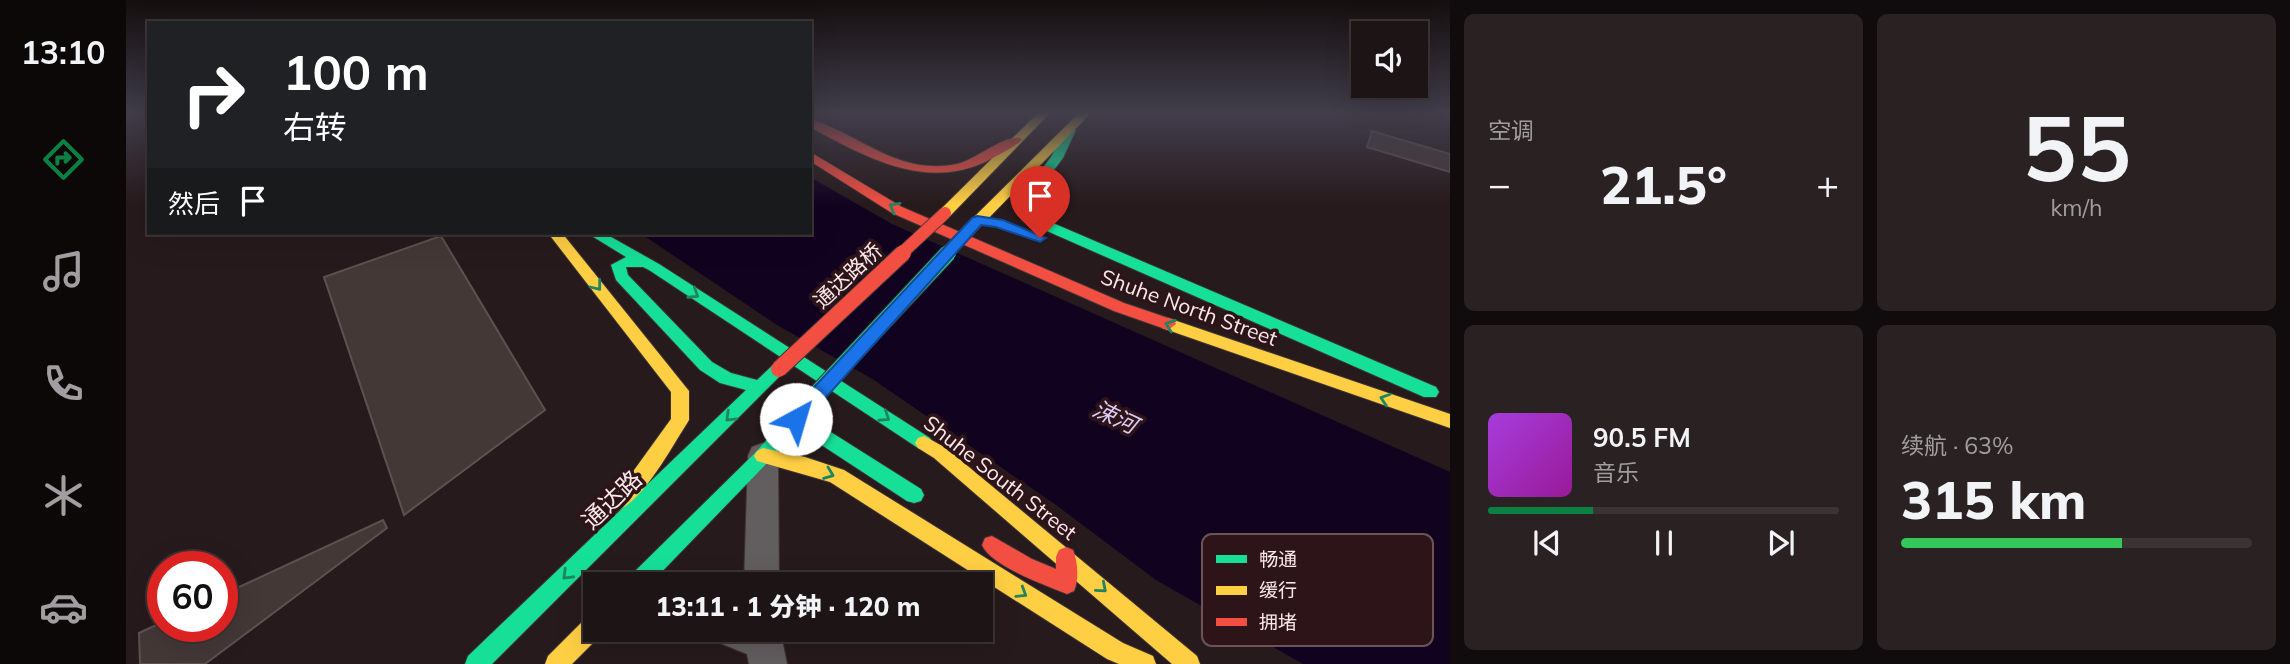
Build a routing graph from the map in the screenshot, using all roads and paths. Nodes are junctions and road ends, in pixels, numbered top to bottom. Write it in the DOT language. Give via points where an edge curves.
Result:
graph roads {
  1 [pos="838,143"];
  2 [pos="852,143"];
  3 [pos="1011,143"];
  4 [pos="1013,143"];
  5 [pos="1057,143"];
  6 [pos="1064,143"];
  7 [pos="812,157"];
  8 [pos="921,184"];
  9 [pos="974,224"];
  10 [pos="557,235"];
  11 [pos="598,235"];
  12 [pos="654,267"];
  13 [pos="779,369"];
  14 [pos="1302,372"];
  15 [pos="760,388"];
  16 [pos="1450,401"];
  17 [pos="796,419"];
  18 [pos="1450,421"];
  19 [pos="763,456"];
  20 [pos="931,506"];
  21 [pos="601,518"];
  22 [pos="978,536"];
  23 [pos="563,556"];
  24 [pos="1066,557"];
  25 [pos="648,572"];
  26 [pos="761,572"];
  27 [pos="583,637"];
  28 [pos="495,645"];
  29 [pos="476,664"];
  30 [pos="556,664"];
  31 [pos="1145,664"];
  32 [pos="1189,664"];
  1 -- 8 [label="main road"];
  2 -- 3 [label="main road" via="914,168 947,170 981,161"];
  4 -- 13 [label="main road, 通达路桥, bridge"];
  5 -- 9 [label="main road"];
  6 -- 16 [label="main road" via="1026,199 1027,217"];
  14 -- 7 [label="main road, Shuhe North Street, one-way" via="1119,307 909,215"];
  9 -- 14 [label="main road" via="1006,225 1318,355 1330,364 1325,371"];
  9 -- 17 [label="main road, bridge"];
  10 -- 21 [label="main road, one-way" via="680,391 680,420 639,480"];
  11 -- 12 [label="main road, Shuhe South Street"];
  12 -- 15 [label="main road" via="628,261 618,265 621,277 706,366 726,378"];
  12 -- 24 [label="main road, Shuhe South Street, one-way" via="940,453"];
  13 -- 15 [label="main road, 通达路"];
  18 -- 14 [label="main road, Shuhe North Street, one-way"];
  15 -- 28 [label="main road, 通达路, one-way"];
  17 -- 19 [label="main road"];
  17 -- 20 [label="main road"];
  19 -- 25 [label="main road"];
  19 -- 26 [label="street"];
  19 -- 31 [label="main road, one-way" via="837,476 1115,651"];
  22 -- 24 [label="main road" via="1025,566 1067,584"];
  23 -- 28 [label="main road" via="535,585"];
  24 -- 32 [label="main road, Shuhe South Street, one-way"];
  27 -- 30 [label="main road"];
  28 -- 29 [label="main road, 通达路"];
}
